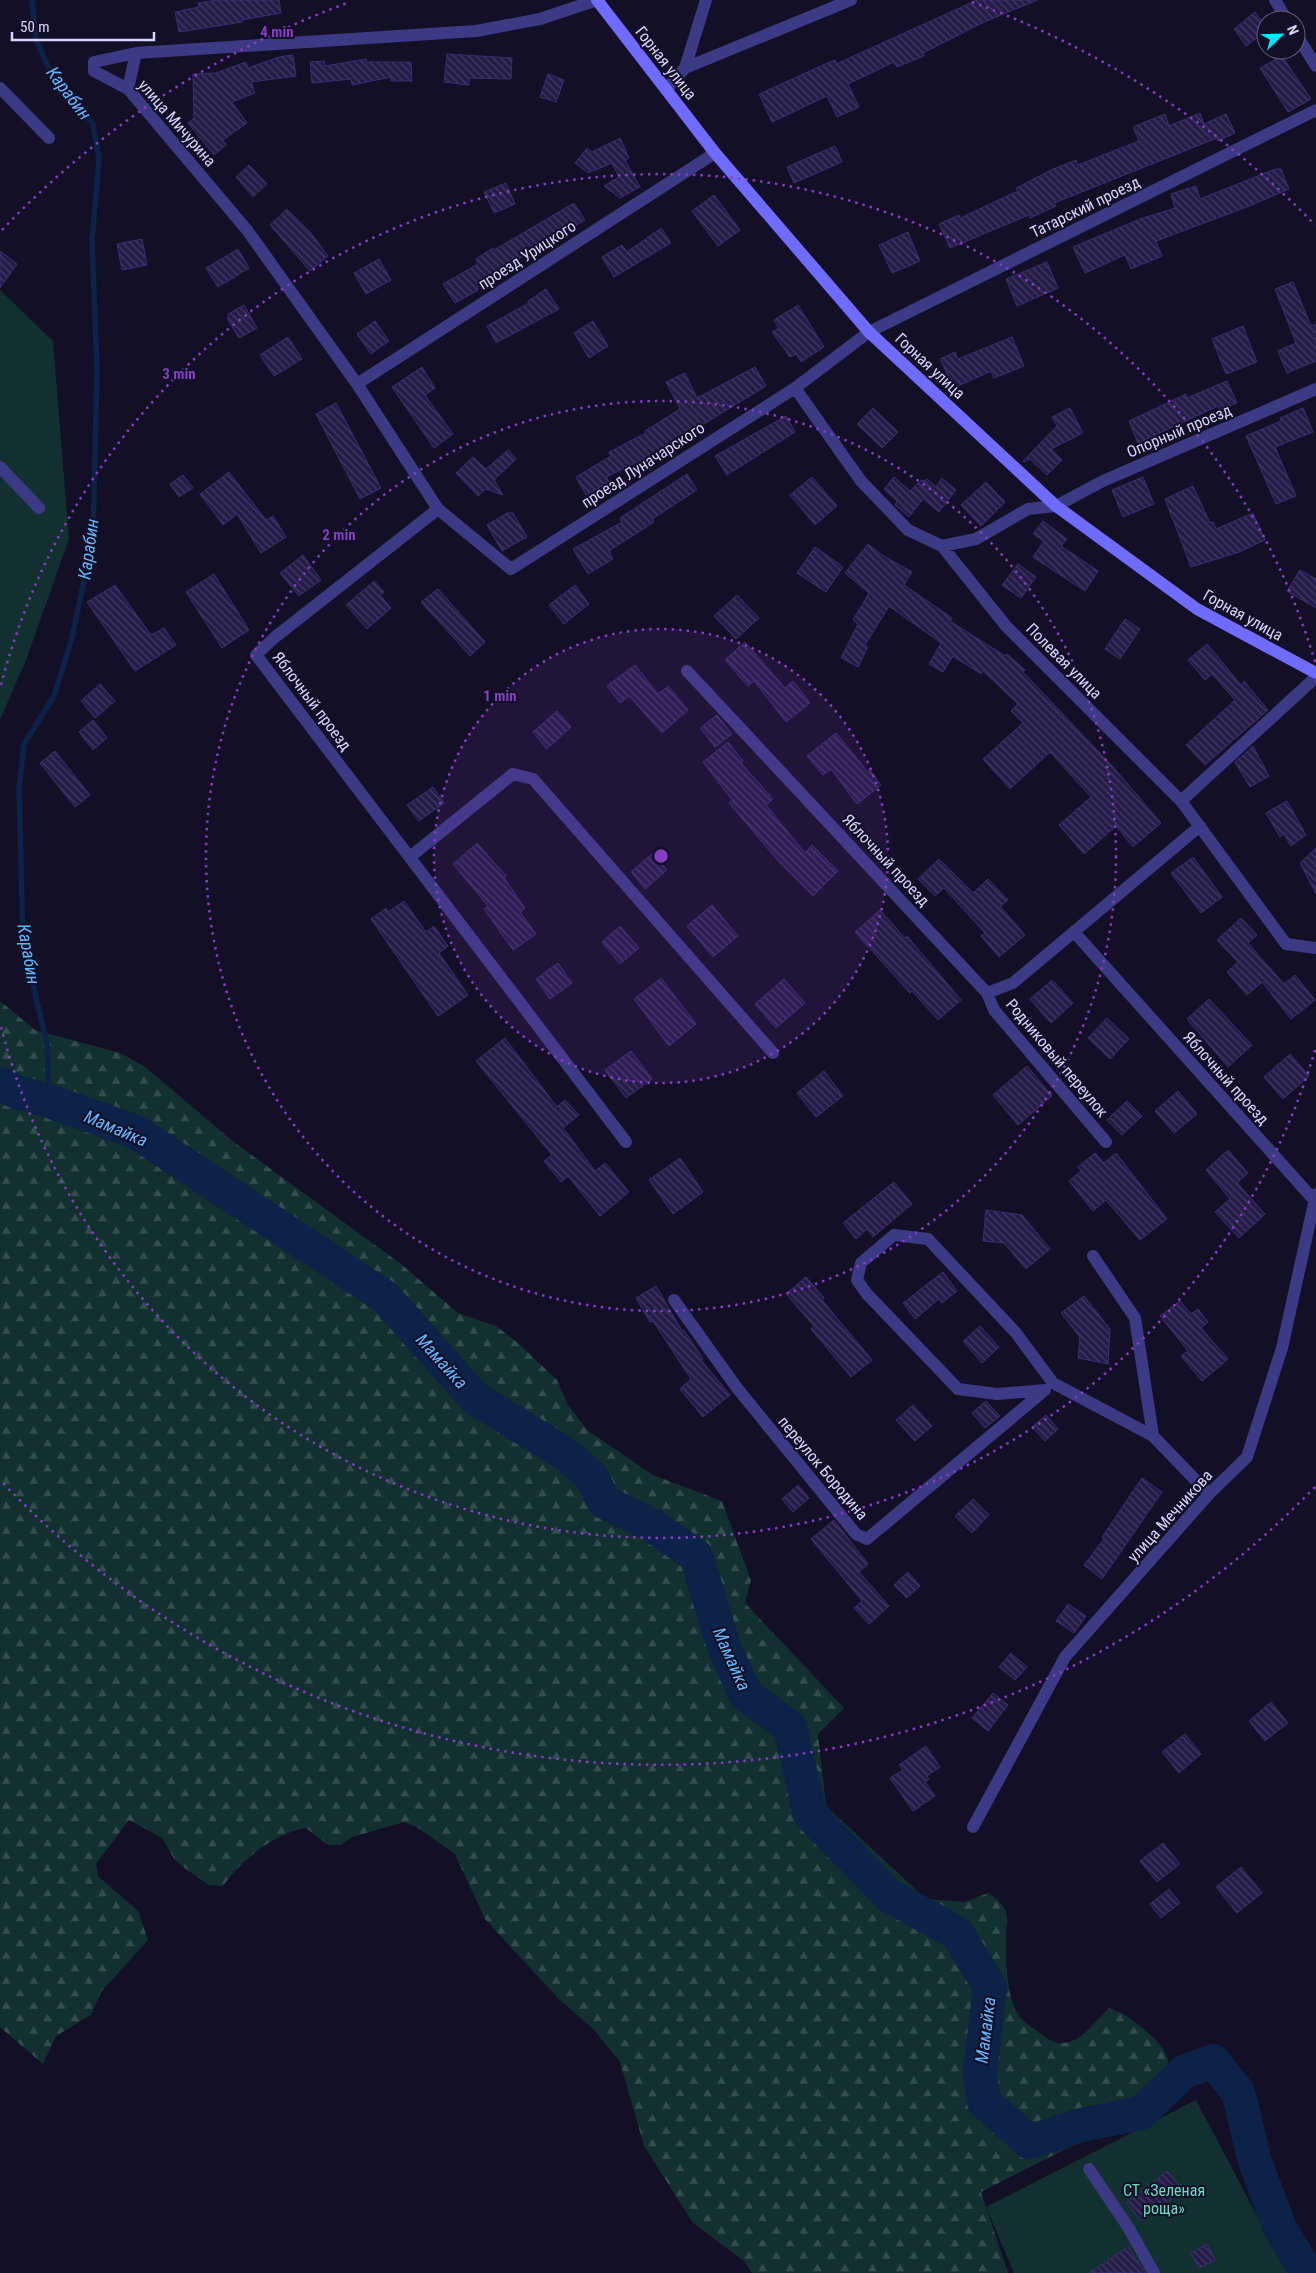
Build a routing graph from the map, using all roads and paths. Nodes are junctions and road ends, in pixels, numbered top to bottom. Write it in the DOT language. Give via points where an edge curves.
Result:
graph roads {
  1 [pos="597,0"];
  2 [pos="706,0"];
  3 [pos="851,0"];
  4 [pos="1306,50"];
  5 [pos="136,53"];
  6 [pos="1316,66"];
  7 [pos="685,68"];
  8 [pos="0,88"];
  9 [pos="128,89"];
  10 [pos="666,90"];
  11 [pos="1316,110"];
  12 [pos="49,138"];
  13 [pos="715,153"];
  14 [pos="869,332"];
  15 [pos="357,384"];
  16 [pos="795,388"];
  17 [pos="1316,389"];
  18 [pos="0,467"];
  19 [pos="1056,506"];
  20 [pos="39,508"];
  21 [pos="438,509"];
  22 [pos="942,546"];
  23 [pos="687,671"];
  24 [pos="1316,673"];
  25 [pos="1316,677"];
  26 [pos="1182,801"];
  27 [pos="1200,826"];
  28 [pos="410,857"];
  29 [pos="1074,932"];
  30 [pos="1316,948"];
  31 [pos="987,993"];
  32 [pos="774,1053"];
  33 [pos="626,1142"];
  34 [pos="1106,1142"];
  35 [pos="1315,1197"];
  36 [pos="1092,1256"];
  37 [pos="674,1300"];
  38 [pos="1049,1387"];
  39 [pos="1154,1436"];
  40 [pos="1209,1494"];
  41 [pos="973,1827"];
  42 [pos="1089,2169"];
  43 [pos="1154,2273"];
  1 -- 5 [label="street, улица Мичурина" via="540,19 476,31"];
  1 -- 10 [label="street, Горная улица"];
  2 -- 7 [label="street"];
  3 -- 7 [label="street"];
  4 -- 6 [label="street"];
  5 -- 9 [label="street"];
  5 -- 9 [label="street, улица Мичурина" via="94,62 94,71"];
  7 -- 10 [label="street"];
  8 -- 12 [label="street"];
  9 -- 15 [label="street, улица Мичурина" via="247,230"];
  10 -- 13 [label="street, Горная улица"];
  11 -- 14 [label="street, Татарский проезд"];
  13 -- 14 [label="street, Горная улица"];
  13 -- 15 [label="street, проезд Урицкого"];
  14 -- 16 [label="street, проезд Луначарского"];
  14 -- 19 [label="street, Горная улица"];
  15 -- 21 [label="street, улица Мичурина"];
  16 -- 21 [label="street, проезд Луначарского" via="511,569"];
  16 -- 22 [label="street, Полевая улица" via="861,481 908,530"];
  17 -- 19 [label="street, Опорный проезд" via="1103,481"];
  18 -- 20 [label="street"];
  19 -- 22 [label="street" via="1028,509 976,539"];
  19 -- 24 [label="street, Горная улица" via="1197,609"];
  21 -- 28 [label="street, Яблочный проезд" via="274,638 256,656"];
  22 -- 26 [label="street, Полевая улица" via="1006,626"];
  23 -- 31 [label="street, Яблочный проезд"];
  25 -- 26 [label="street"];
  26 -- 27 [label="street, Полевая улица"];
  27 -- 29 [label="street"];
  27 -- 30 [label="street, Полевая улица" via="1286,944"];
  28 -- 32 [label="street" via="514,774 534,779"];
  28 -- 33 [label="street, Яблочный проезд"];
  29 -- 31 [label="street" via="1013,983"];
  29 -- 35 [label="street, Яблочный проезд"];
  31 -- 34 [label="street, Родниковый переулок" via="994,1010"];
  35 -- 40 [label="street, улица Мечникова" via="1282,1348 1247,1457"];
  36 -- 39 [label="street" via="1135,1318"];
  37 -- 38 [label="street, переулок Бородина" via="736,1388 856,1534 866,1539"];
  38 -- 38 [label="street" via="997,1394 958,1389 857,1280 861,1263 894,1235 928,1239 1016,1333"];
  38 -- 39 [label="street"];
  39 -- 40 [label="street"];
  40 -- 41 [label="street, улица Мечникова" via="1065,1657"];
  42 -- 43 [label="street"];
}
